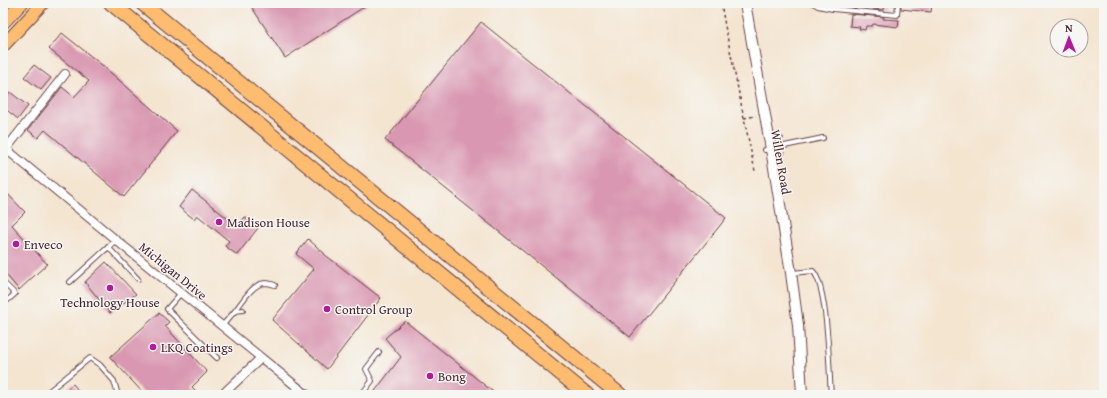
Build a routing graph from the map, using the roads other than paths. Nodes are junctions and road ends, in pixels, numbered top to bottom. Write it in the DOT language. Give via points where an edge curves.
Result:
graph roads {
  1 [pos="43,3"];
  2 [pos="111,3"];
  3 [pos="142,3"];
  4 [pos="740,3"];
  5 [pos="745,3"];
  6 [pos="813,3"];
  7 [pos="898,3"];
  8 [pos="18,7"];
  9 [pos="3,24"];
  10 [pos="3,46"];
  11 [pos="65,74"];
  12 [pos="823,138"];
  13 [pos="768,149"];
  14 [pos="116,240"];
  15 [pos="108,247"];
  16 [pos="791,273"];
  17 [pos="138,279"];
  18 [pos="70,282"];
  19 [pos="4,284"];
  20 [pos="275,285"];
  21 [pos="181,293"];
  22 [pos="3,304"];
  23 [pos="243,310"];
  24 [pos="235,311"];
  25 [pos="798,325"];
  26 [pos="222,326"];
  27 [pos="379,352"];
  28 [pos="217,358"];
  29 [pos="261,358"];
  30 [pos="44,395"];
  31 [pos="118,395"];
  32 [pos="222,395"];
  33 [pos="307,395"];
  34 [pos="361,395"];
  35 [pos="587,395"];
  36 [pos="620,395"];
  37 [pos="802,395"];
  38 [pos="831,395"];
  1 -- 10 [label="main road"];
  2 -- 35 [label="highway"];
  3 -- 36 [label="highway"];
  4 -- 13 [label="street, Willen Road"];
  5 -- 13 [label="street, Willen Road"];
  6 -- 7 [label="lane" via="833,9 897,15"];
  8 -- 9 [label="main road"];
  11 -- 14 [label="street, Michigan Drive" via="6,149"];
  12 -- 13 [label="lane"];
  13 -- 16 [label="street, Willen Road"];
  13 -- 25 [label="street, Willen Road" via="787,275"];
  14 -- 15 [label="lane"];
  14 -- 21 [label="street, Michigan Drive"];
  15 -- 17 [label="lane"];
  15 -- 18 [label="lane"];
  16 -- 25 [label="street, Willen Road"];
  16 -- 38 [label="lane" via="812,271 822,292"];
  19 -- 22 [label="lane" via="15,294"];
  20 -- 24 [label="lane" via="259,284"];
  21 -- 26 [label="street, Michigan Drive"];
  21 -- 28 [label="lane" via="167,309"];
  23 -- 24 [label="lane"];
  24 -- 26 [label="lane"];
  25 -- 37 [label="street, Willen Road"];
  26 -- 29 [label="street, Michigan Drive"];
  27 -- 34 [label="lane" via="366,369 372,381"];
  29 -- 32 [label="street"];
  29 -- 33 [label="street, Michigan Drive"];
  30 -- 31 [label="lane" via="90,358 114,381"];
}
